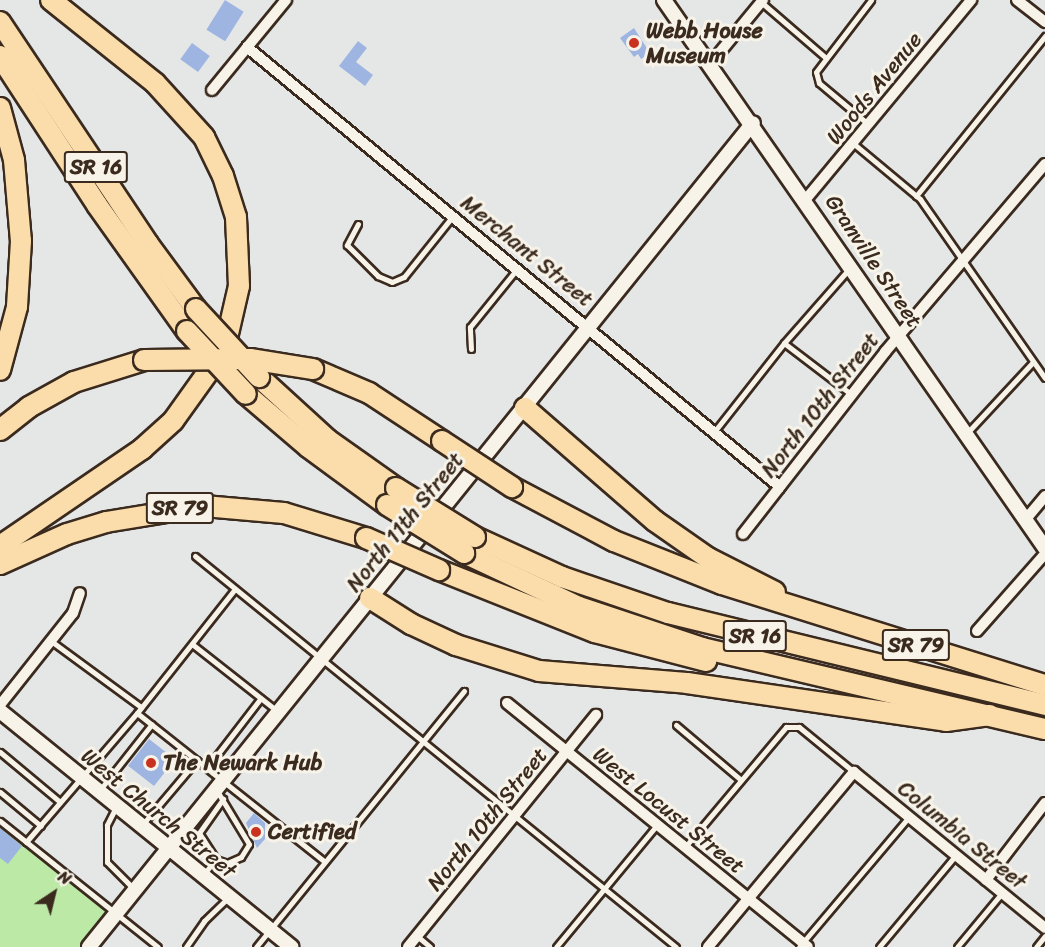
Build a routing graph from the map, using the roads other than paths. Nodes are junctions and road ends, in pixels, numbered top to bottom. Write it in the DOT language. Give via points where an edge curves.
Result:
graph roads {
  1 [pos="51,0"];
  2 [pos="286,0"];
  3 [pos="664,0"];
  4 [pos="871,0"];
  5 [pos="971,0"];
  6 [pos="1017,0"];
  7 [pos="762,1"];
  8 [pos="0,22"];
  9 [pos="1045,22"];
  10 [pos="1045,36"];
  11 [pos="248,47"];
  12 [pos="0,56"];
  13 [pos="825,57"];
  14 [pos="711,63"];
  15 [pos="212,90"];
  16 [pos="0,108"];
  17 [pos="753,123"];
  18 [pos="869,125"];
  19 [pos="854,144"];
  20 [pos="1045,164"];
  21 [pos="916,196"];
  22 [pos="806,199"];
  23 [pos="453,215"];
  24 [pos="358,224"];
  25 [pos="964,261"];
  26 [pos="852,266"];
  27 [pos="518,268"];
  28 [pos="589,326"];
  29 [pos="898,336"];
  30 [pos="784,343"];
  31 [pos="471,349"];
  32 [pos="1033,362"];
  33 [pos="0,369"];
  34 [pos="1045,378"];
  35 [pos="850,394"];
  36 [pos="525,408"];
  37 [pos="0,430"];
  38 [pos="713,433"];
  39 [pos="967,433"];
  40 [pos="780,487"];
  41 [pos="392,496"];
  42 [pos="1045,496"];
  43 [pos="1026,519"];
  44 [pos="743,534"];
  45 [pos="470,545"];
  46 [pos="0,546"];
  47 [pos="1045,548"];
  48 [pos="1045,554"];
  49 [pos="195,556"];
  50 [pos="0,564"];
  51 [pos="235,589"];
  52 [pos="80,593"];
  53 [pos="370,598"];
  54 [pos="787,604"];
  55 [pos="977,631"];
  56 [pos="51,641"];
  57 [pos="192,644"];
  58 [pos="320,661"];
  59 [pos="760,662"];
  60 [pos="1045,686"];
  61 [pos="464,691"];
  62 [pos="261,698"];
  63 [pos="507,702"];
  64 [pos="0,705"];
  65 [pos="1045,705"];
  66 [pos="139,710"];
  67 [pos="0,711"];
  68 [pos="278,712"];
  69 [pos="596,715"];
  70 [pos="990,715"];
  71 [pos="152,724"];
  72 [pos="676,725"];
  73 [pos="1045,729"];
  74 [pos="422,742"];
  75 [pos="0,752"];
  76 [pos="566,752"];
  77 [pos="197,760"];
  78 [pos="207,768"];
  79 [pos="854,772"];
  80 [pos="82,777"];
  81 [pos="741,780"];
  82 [pos="221,790"];
  83 [pos="99,791"];
  84 [pos="0,792"];
  85 [pos="60,802"];
  86 [pos="1045,803"];
  87 [pos="117,806"];
  88 [pos="513,816"];
  89 [pos="909,817"];
  90 [pos="0,821"];
  91 [pos="141,825"];
  92 [pos="657,825"];
  93 [pos="40,826"];
  94 [pos="26,842"];
  95 [pos="684,847"];
  96 [pos="169,848"];
  97 [pos="956,855"];
  98 [pos="216,859"];
  99 [pos="324,861"];
  100 [pos="203,875"];
  101 [pos="986,880"];
  102 [pos="603,889"];
  103 [pos="135,890"];
  104 [pos="1002,893"];
  105 [pos="230,897"];
  106 [pos="748,898"];
  107 [pos="116,913"];
  108 [pos="1045,928"];
  109 [pos="270,930"];
  110 [pos="417,936"];
  111 [pos="1045,936"];
  112 [pos="803,945"];
  113 [pos="89,947"];
  114 [pos="158,947"];
  115 [pos="186,947"];
  116 [pos="256,947"];
  117 [pos="291,947"];
  118 [pos="408,947"];
  119 [pos="430,947"];
  120 [pos="555,947"];
  121 [pos="676,947"];
  122 [pos="708,947"];
  123 [pos="879,947"];
  124 [pos="957,947"];
  125 [pos="1036,947"];
  1 -- 46 [label="highway" via="155,83 204,137 223,176 236,217 239,286 227,338 173,421 142,449"];
  2 -- 11 [label="street"];
  3 -- 14 [label="street, Granville Street"];
  4 -- 13 [label="lane"];
  5 -- 18 [label="street, Woods Avenue"];
  6 -- 9 [label="street"];
  7 -- 13 [label="lane"];
  7 -- 14 [label="street"];
  8 -- 41 [label="highway, SR 16, bridge" via="196,309 260,377"];
  10 -- 21 [label="lane"];
  11 -- 15 [label="street"];
  11 -- 23 [label="street, Merchant Street"];
  12 -- 41 [label="highway, SR 16, bridge" via="97,205 187,331 246,394 308,447"];
  13 -- 18 [label="lane" via="816,72 819,83"];
  14 -- 17 [label="street, Granville Street"];
  16 -- 33 [label="highway" via="14,160 21,241 17,307"];
  17 -- 22 [label="street, Granville Street"];
  17 -- 28 [label="street, North 11th Street"];
  18 -- 19 [label="street, Woods Avenue"];
  19 -- 21 [label="lane"];
  19 -- 22 [label="street, Woods Avenue"];
  20 -- 25 [label="street, North 10th Street"];
  21 -- 25 [label="lane"];
  22 -- 26 [label="street, Granville Street"];
  23 -- 24 [label="lane" via="404,277 392,282 378,276 347,245"];
  23 -- 27 [label="street, Merchant Street"];
  25 -- 29 [label="street, North 10th Street"];
  25 -- 32 [label="lane"];
  26 -- 29 [label="street, Granville Street"];
  26 -- 30 [label="lane"];
  27 -- 28 [label="street, Merchant Street"];
  27 -- 31 [label="lane" via="470,327"];
  28 -- 36 [label="street, North 11th Street"];
  28 -- 38 [label="street, Merchant Street" via="606,346"];
  29 -- 35 [label="street, North 10th Street"];
  29 -- 39 [label="street, Granville Street"];
  30 -- 35 [label="lane"];
  30 -- 38 [label="lane"];
  32 -- 34 [label="lane"];
  32 -- 39 [label="lane"];
  35 -- 40 [label="street, North 10th Street"];
  36 -- 53 [label="street, North 11th Street"];
  36 -- 54 [label="highway" via="655,521 708,558 771,588"];
  37 -- 54 [label="highway, SR 79, bridge" via="29,407 74,382 144,360 250,359 313,369 369,393 512,487 614,541"];
  38 -- 40 [label="street, Merchant Street"];
  39 -- 43 [label="street, Granville Street"];
  40 -- 44 [label="street, North 10th Street"];
  41 -- 45 [label="highway, SR 16, bridge"];
  42 -- 43 [label="street"];
  43 -- 47 [label="street, Granville Street"];
  45 -- 59 [label="highway, SR 16" via="579,607 702,648"];
  45 -- 65 [label="highway, SR 16" via="668,613"];
  48 -- 55 [label="street"];
  49 -- 51 [label="lane"];
  50 -- 59 [label="highway, SR 79, bridge" via="67,534 106,522 204,506 284,513 366,538 550,616 660,651 710,662"];
  51 -- 57 [label="lane"];
  51 -- 58 [label="lane"];
  52 -- 56 [label="street" via="73,614"];
  53 -- 58 [label="street, North 11th Street"];
  53 -- 70 [label="highway" via="411,624 456,645 539,671 687,682 946,721"];
  54 -- 60 [label="highway, SR 79"];
  56 -- 64 [label="street"];
  56 -- 66 [label="lane"];
  57 -- 62 [label="lane"];
  57 -- 66 [label="lane"];
  58 -- 68 [label="street, North 11th Street"];
  58 -- 74 [label="lane"];
  59 -- 70 [label="highway, SR 16"];
  61 -- 74 [label="lane"];
  62 -- 68 [label="lane"];
  62 -- 78 [label="lane"];
  63 -- 76 [label="street, West Locust Street"];
  66 -- 71 [label="lane"];
  66 -- 80 [label="lane"];
  67 -- 80 [label="street, West Church Street"];
  68 -- 82 [label="street, North 11th Street"];
  69 -- 76 [label="street, North 10th Street"];
  70 -- 73 [label="highway, SR 16"];
  71 -- 77 [label="lane"];
  71 -- 83 [label="lane"];
  72 -- 81 [label="lane"];
  74 -- 88 [label="lane"];
  74 -- 99 [label="lane"];
  75 -- 85 [label="lane"];
  76 -- 88 [label="street, North 10th Street"];
  76 -- 92 [label="street, West Locust Street"];
  77 -- 78 [label="lane"];
  77 -- 91 [label="lane"];
  78 -- 82 [label="lane"];
  79 -- 81 [label="lane" via="799,727 786,727"];
  79 -- 89 [label="street, Columbia Street"];
  79 -- 106 [label="street"];
  80 -- 83 [label="street, West Church Street"];
  80 -- 85 [label="lane"];
  81 -- 95 [label="lane"];
  82 -- 96 [label="street, North 11th Street"];
  82 -- 98 [label="lane" via="199,833"];
  82 -- 98 [label="lane" via="249,844 241,857 227,863"];
  82 -- 99 [label="lane"];
  83 -- 87 [label="street, West Church Street"];
  84 -- 93 [label="lane"];
  85 -- 93 [label="lane"];
  86 -- 101 [label="street"];
  87 -- 91 [label="street, West Church Street"];
  87 -- 103 [label="lane" via="107,825 107,862"];
  88 -- 102 [label="lane"];
  88 -- 110 [label="street, North 10th Street"];
  89 -- 97 [label="street, Columbia Street"];
  89 -- 112 [label="lane"];
  90 -- 94 [label="lane"];
  91 -- 96 [label="street, West Church Street"];
  92 -- 95 [label="street, West Locust Street"];
  92 -- 102 [label="lane"];
  93 -- 94 [label="lane"];
  94 -- 107 [label="lane"];
  95 -- 106 [label="street, West Locust Street"];
  96 -- 100 [label="street, West Church Street"];
  96 -- 103 [label="street, North 11th Street"];
  97 -- 101 [label="street, Columbia Street"];
  97 -- 123 [label="lane"];
  98 -- 100 [label="lane"];
  99 -- 109 [label="lane"];
  100 -- 105 [label="street, West Church Street"];
  101 -- 104 [label="street, Columbia Street"];
  102 -- 120 [label="lane"];
  102 -- 121 [label="lane"];
  103 -- 107 [label="street, North 11th Street"];
  104 -- 108 [label="street, Columbia Street"];
  104 -- 124 [label="lane"];
  105 -- 109 [label="street, West Church Street"];
  105 -- 115 [label="lane" via="204,921"];
  106 -- 112 [label="street, West Locust Street"];
  106 -- 122 [label="street"];
  107 -- 113 [label="street, North 11th Street"];
  107 -- 114 [label="lane"];
  109 -- 116 [label="lane"];
  109 -- 117 [label="street, West Church Street"];
  110 -- 118 [label="street, North 10th Street"];
  110 -- 119 [label="lane"];
  111 -- 125 [label="lane"];
}
